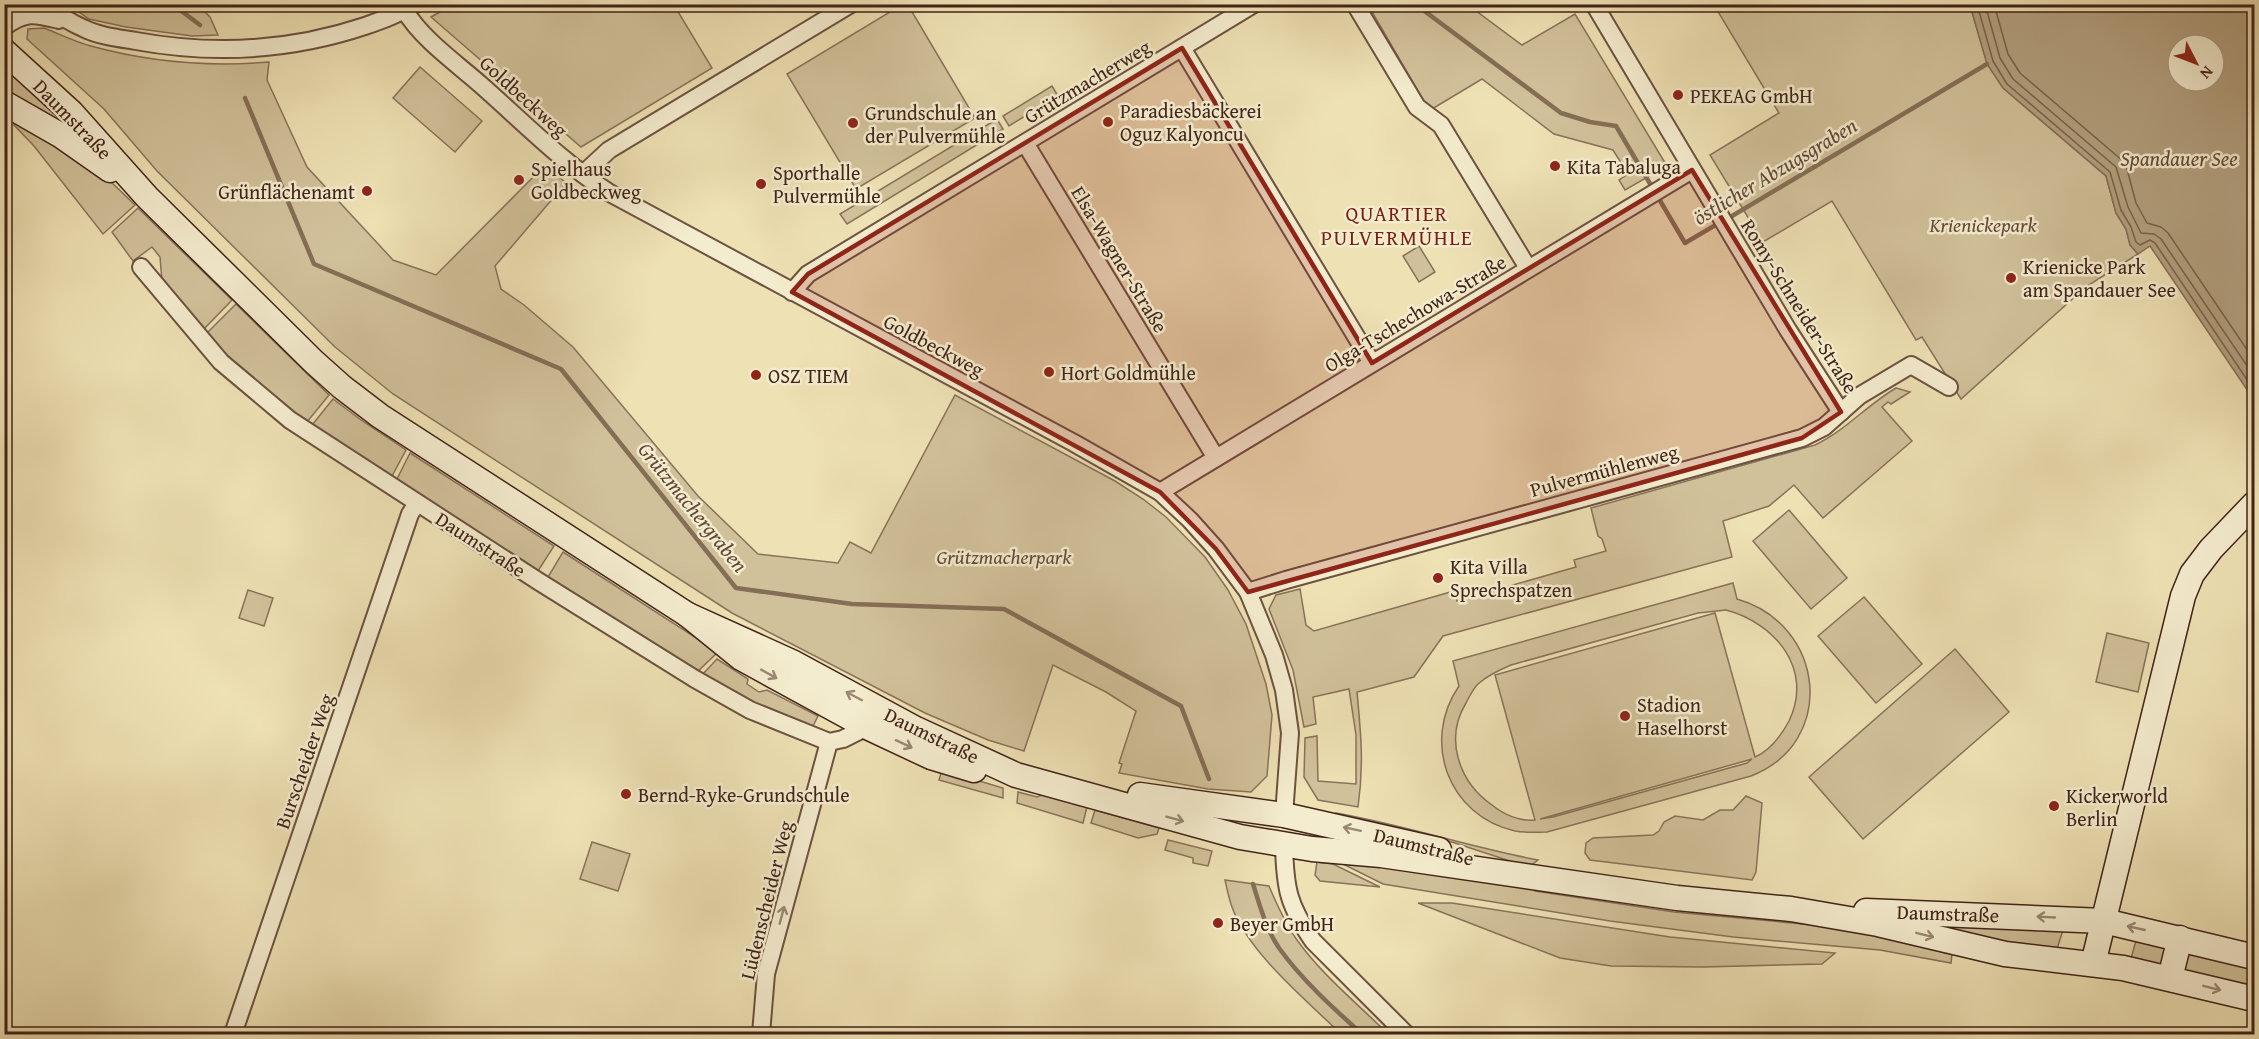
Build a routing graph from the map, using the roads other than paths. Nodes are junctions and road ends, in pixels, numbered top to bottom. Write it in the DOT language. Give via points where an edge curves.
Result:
graph roads {
  1 [pos="44,4"];
  2 [pos="851,4"];
  3 [pos="1254,4"];
  4 [pos="1355,4"];
  5 [pos="1594,4"];
  6 [pos="410,8"];
  7 [pos="72,24"];
  8 [pos="4,27"];
  9 [pos="1182,48"];
  10 [pos="4,51"];
  11 [pos="4,102"];
  12 [pos="1025,143"];
  13 [pos="1692,170"];
  14 [pos="583,174"];
  15 [pos="140,189"];
  16 [pos="141,267"];
  17 [pos="1528,268"];
  18 [pos="792,292"];
  19 [pos="1372,363"];
  20 [pos="1949,387"];
  21 [pos="1841,412"];
  22 [pos="1216,458"];
  23 [pos="1160,492"];
  24 [pos="417,503"];
  25 [pos="2254,504"];
  26 [pos="1248,592"];
  27 [pos="688,615"];
  28 [pos="867,727"];
  29 [pos="829,742"];
  30 [pos="1016,775"];
  31 [pos="1058,786"];
  32 [pos="1284,815"];
  33 [pos="1284,845"];
  34 [pos="1563,881"];
  35 [pos="1791,909"];
  36 [pos="2104,921"];
  37 [pos="2180,939"];
  38 [pos="2254,957"];
  39 [pos="2093,964"];
  40 [pos="2170,978"];
  41 [pos="2254,999"];
  42 [pos="233,1035"];
  43 [pos="761,1035"];
  44 [pos="1406,1035"];
  1 -- 7 [label="street"];
  2 -- 14 [label="street" via="609,150"];
  3 -- 9 [label="street, Grützmacherweg"];
  4 -- 17 [label="street" via="1417,107 1441,125"];
  5 -- 13 [label="street, Romy-Schneider-Straße"];
  6 -- 7 [label="street" via="337,35 248,50 162,46 105,36"];
  6 -- 14 [label="street, Goldbeckweg" via="414,25"];
  7 -- 8 [label="street" via="28,14"];
  9 -- 12 [label="street, Grützmacherweg"];
  9 -- 19 [label="street"];
  10 -- 15 [label="main road, Daumstraße" via="71,112"];
  11 -- 15 [label="main road, Daumstraße"];
  12 -- 18 [label="street, Grützmacherweg" via="808,273"];
  12 -- 22 [label="street, Elsa-Wagner-Straße"];
  13 -- 17 [label="street, Olga-Tschechowa-Straße"];
  13 -- 21 [label="street, Romy-Schneider-Straße"];
  14 -- 18 [label="street, Goldbeckweg" via="608,192"];
  15 -- 27 [label="main road, Daumstraße" via="342,387 380,416"];
  16 -- 24 [label="street, Daumstraße" via="236,377 290,420"];
  17 -- 19 [label="street, Olga-Tschechowa-Straße"];
  18 -- 23 [label="street, Goldbeckweg"];
  19 -- 22 [label="street, Olga-Tschechowa-Straße"];
  20 -- 21 [label="street, Pulvermühlenweg" via="1911,365 1859,396"];
  21 -- 26 [label="street, Pulvermühlenweg" via="1824,427 1802,438"];
  22 -- 23 [label="street, Olga-Tschechowa-Straße"];
  23 -- 26 [label="street, Goldbeckweg" via="1216,549"];
  24 -- 29 [label="street, Daumstraße" via="695,679 750,710"];
  24 -- 42 [label="street, Burscheider Weg" via="410,514"];
  25 -- 36 [label="main road" via="2211,549 2187,585"];
  26 -- 32 [label="street, Goldbeckweg" via="1269,639 1284,690 1290,733"];
  27 -- 28 [label="main road, Daumstraße, one-way" via="741,658"];
  30 -- 27 [label="main road, Daumstraße, one-way" via="916,729 794,663"];
  28 -- 29 [label="street, Daumstraße"];
  28 -- 30 [label="main road, Daumstraße, one-way" via="931,757 977,771"];
  43 -- 29 [label="street, Lüdenscheider Weg, one-way" via="766,974"];
  30 -- 31 [label="main road, Daumstraße"];
  31 -- 32 [label="main road, Daumstraße"];
  31 -- 33 [label="main road, Daumstraße, one-way" via="1240,837"];
  32 -- 33 [label="main road"];
  34 -- 32 [label="main road, Daumstraße, one-way"];
  33 -- 34 [label="main road, Daumstraße"];
  33 -- 44 [label="street" via="1290,902 1303,926"];
  34 -- 35 [label="main road, Daumstraße"];
  36 -- 35 [label="main road, Daumstraße, one-way"];
  35 -- 39 [label="main road, Daumstraße, one-way" via="1878,924 2005,954"];
  37 -- 36 [label="main road, Daumstraße, one-way"];
  36 -- 39 [label="main road"];
  37 -- 38 [label="main road, Daumstraße"];
  37 -- 40 [label="main road"];
  39 -- 40 [label="main road, Daumstraße"];
  40 -- 41 [label="main road, Daumstraße, one-way"];
}
